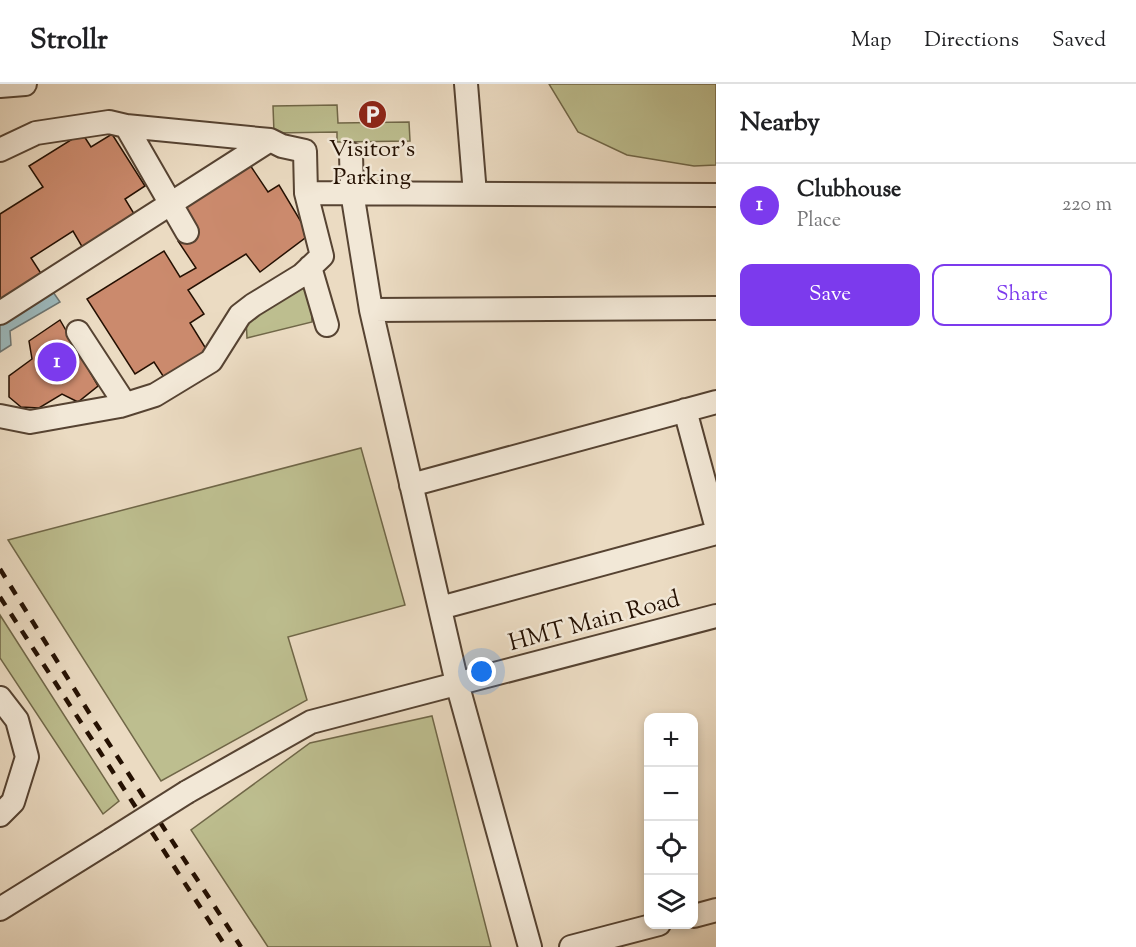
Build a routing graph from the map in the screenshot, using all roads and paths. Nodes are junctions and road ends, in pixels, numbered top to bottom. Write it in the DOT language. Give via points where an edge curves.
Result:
graph roads {
  1 [pos="25,84"];
  2 [pos="466,84"];
  3 [pos="0,86"];
  4 [pos="126,126"];
  5 [pos="270,140"];
  6 [pos="0,150"];
  7 [pos="351,154"];
  8 [pos="352,192"];
  9 [pos="306,193"];
  10 [pos="475,194"];
  11 [pos="716,195"];
  12 [pos="171,204"];
  13 [pos="187,232"];
  14 [pos="310,267"];
  15 [pos="716,308"];
  16 [pos="371,310"];
  17 [pos="0,314"];
  18 [pos="327,324"];
  19 [pos="78,332"];
  20 [pos="716,402"];
  21 [pos="124,404"];
  22 [pos="685,410"];
  23 [pos="0,416"];
  24 [pos="411,485"];
  25 [pos="716,525"];
  26 [pos="716,533"];
  27 [pos="440,608"];
  28 [pos="716,616"];
  29 [pos="457,683"];
  30 [pos="0,699"];
  31 [pos="0,815"];
  32 [pos="0,909"];
  33 [pos="716,910"];
  34 [pos="698,914"];
  35 [pos="644,928"];
  36 [pos="530,947"];
  37 [pos="571,947"];
  1 -- 3 [label="street"];
  2 -- 10 [label="street"];
  4 -- 5 [label="street"];
  4 -- 6 [label="street" via="110,122 36,133"];
  4 -- 12 [label="street"];
  5 -- 9 [label="street" via="305,151"];
  5 -- 12 [label="street"];
  7 -- 8 [label="street"];
  8 -- 9 [label="street"];
  8 -- 10 [label="street"];
  8 -- 16 [label="street"];
  9 -- 14 [label="street" via="322,256"];
  10 -- 11 [label="street"];
  12 -- 13 [label="street"];
  12 -- 17 [label="street"];
  14 -- 18 [label="street"];
  14 -- 21 [label="street" via="240,315 212,361 155,395"];
  15 -- 16 [label="street"];
  16 -- 24 [label="street"];
  19 -- 21 [label="street"];
  20 -- 22 [label="street"];
  21 -- 23 [label="street" via="30,422"];
  22 -- 24 [label="street"];
  22 -- 25 [label="street"];
  24 -- 27 [label="street"];
  26 -- 27 [label="street"];
  27 -- 29 [label="street"];
  28 -- 29 [label="street, HMT Main Road"];
  29 -- 32 [label="street, HMT Main Road, bridge" via="311,722 187,792"];
  29 -- 36 [label="street"];
  30 -- 31 [label="street" via="17,720 27,757 13,802"];
  33 -- 34 [label="street"];
  35 -- 37 [label="street"];
}
